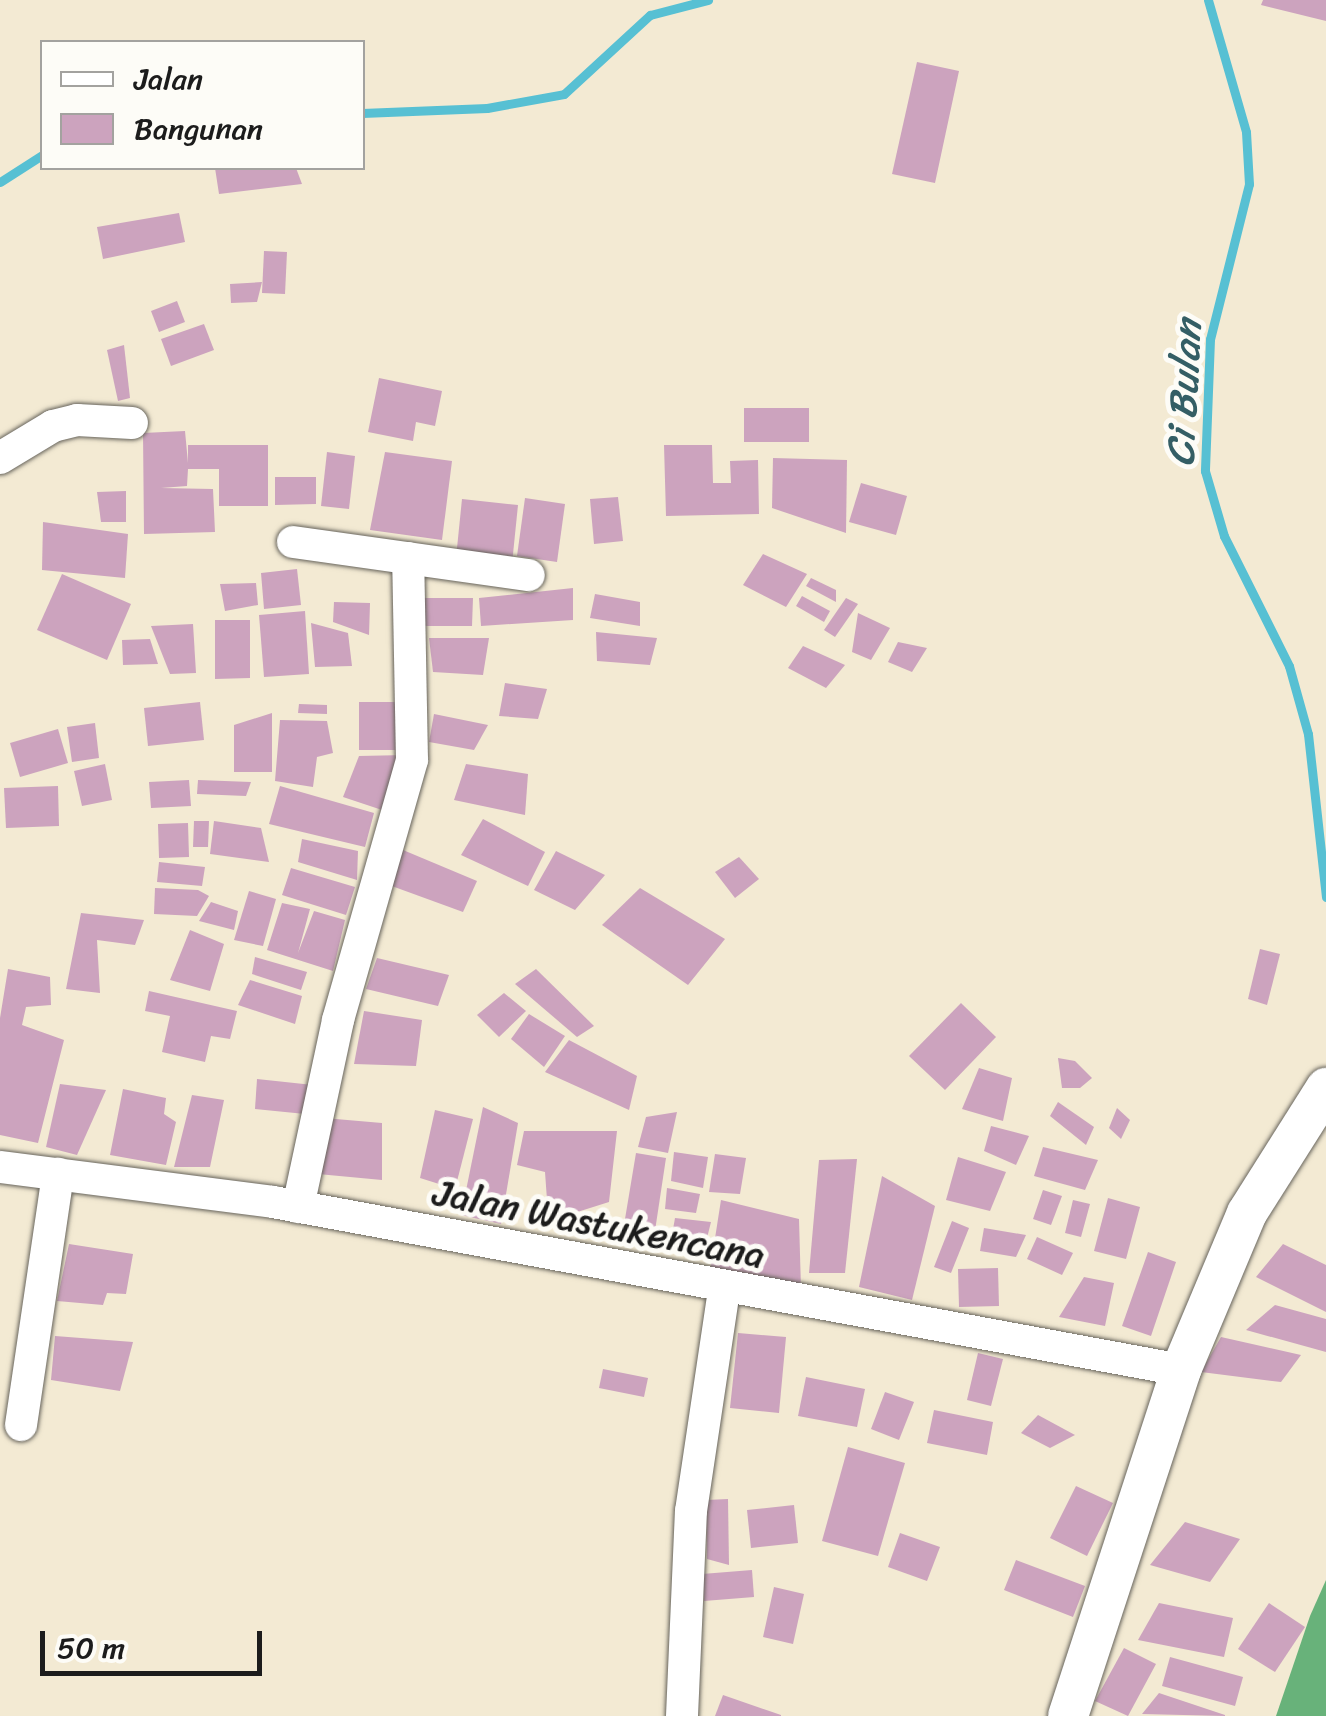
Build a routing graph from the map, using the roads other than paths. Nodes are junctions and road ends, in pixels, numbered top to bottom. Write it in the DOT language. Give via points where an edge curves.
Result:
graph roads {
  1 [pos="132,424"];
  2 [pos="0,458"];
  3 [pos="294,542"];
  4 [pos="408,558"];
  5 [pos="528,576"];
  6 [pos="1322,1094"];
  7 [pos="0,1167"];
  8 [pos="58,1174"];
  9 [pos="298,1207"];
  10 [pos="724,1289"];
  11 [pos="1181,1370"];
  12 [pos="20,1425"];
  13 [pos="682,1716"];
  14 [pos="1068,1716"];
  1 -- 2 [label="street" via="77,420 53,426"];
  3 -- 4 [label="street"];
  4 -- 5 [label="street"];
  4 -- 9 [label="street" via="412,760 338,1020"];
  6 -- 11 [label="street" via="1247,1213"];
  7 -- 8 [label="street, Jalan Wastukencana"];
  8 -- 9 [label="street, Jalan Wastukencana"];
  8 -- 12 [label="street"];
  9 -- 10 [label="street, Jalan Wastukencana"];
  10 -- 11 [label="street, Jalan Wastukencana"];
  10 -- 13 [label="street" via="691,1511"];
  11 -- 14 [label="street"];
}
